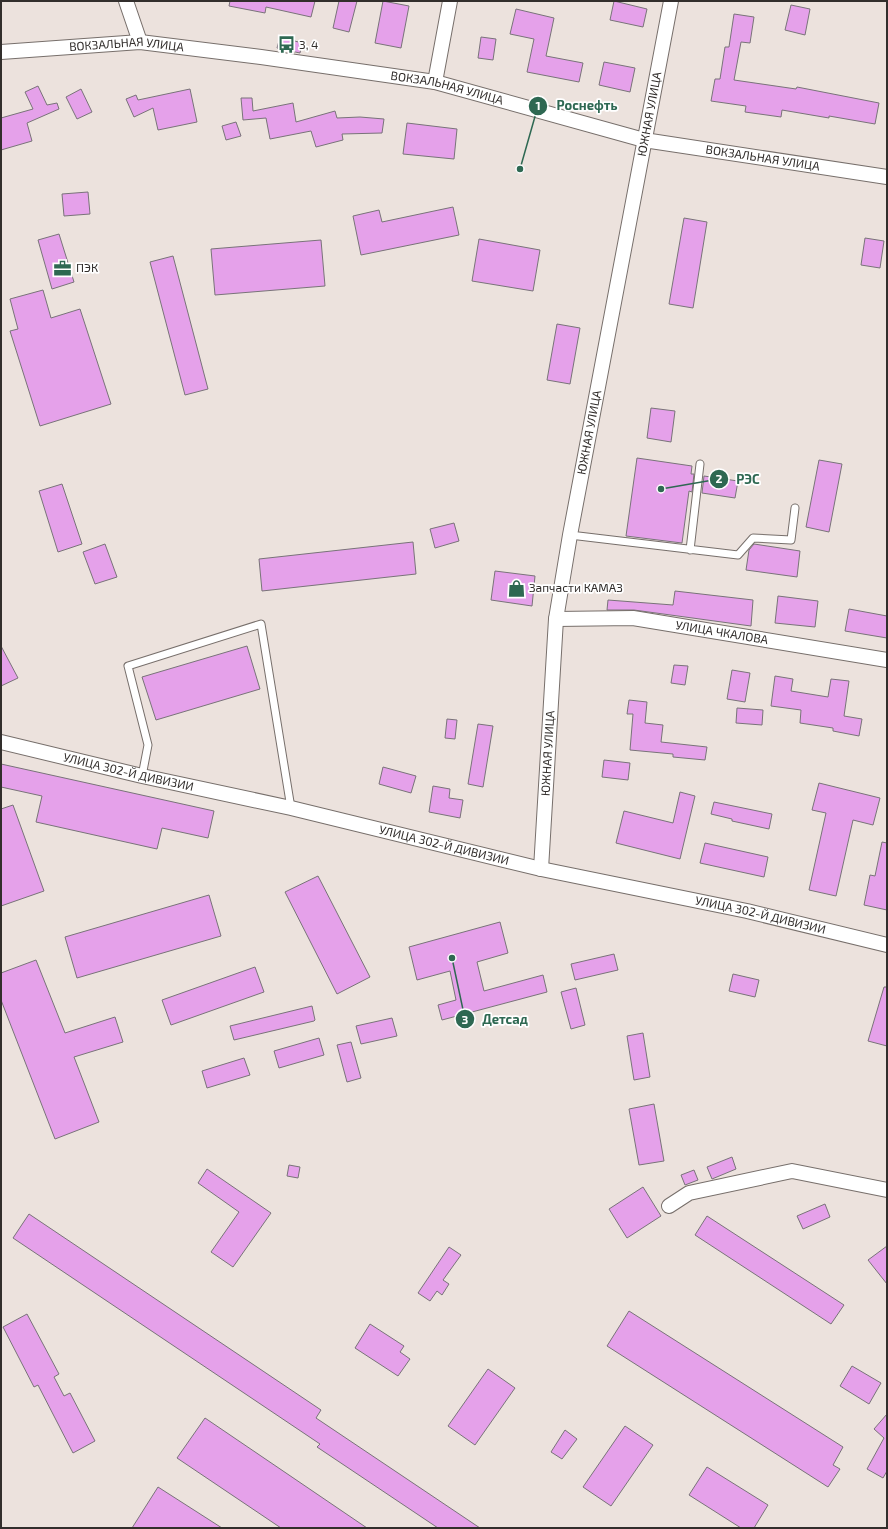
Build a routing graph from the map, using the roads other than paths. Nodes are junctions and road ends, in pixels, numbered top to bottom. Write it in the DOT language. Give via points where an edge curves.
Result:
graph roads {
  1 [pos="126,1"];
  2 [pos="450,1"];
  3 [pos="671,1"];
  4 [pos="140,42"];
  5 [pos="1,52"];
  6 [pos="435,82"];
  7 [pos="644,140"];
  8 [pos="887,176"];
  9 [pos="700,464"];
  10 [pos="795,508"];
  11 [pos="570,535"];
  12 [pos="690,550"];
  13 [pos="556,619"];
  14 [pos="887,660"];
  15 [pos="1,742"];
  16 [pos="142,776"];
  17 [pos="292,808"];
  18 [pos="541,869"];
  19 [pos="887,945"];
  20 [pos="887,1190"];
  21 [pos="669,1206"];
  1 -- 4 [label="street"];
  2 -- 6 [label="street"];
  3 -- 7 [label="street, ЮЖНАЯ УЛИЦА"];
  4 -- 5 [label="street, ВОКЗАЛЬНАЯ УЛИЦА"];
  4 -- 6 [label="street, ВОКЗАЛЬНАЯ УЛИЦА"];
  6 -- 7 [label="street, ВОКЗАЛЬНАЯ УЛИЦА"];
  7 -- 8 [label="street, ВОКЗАЛЬНАЯ УЛИЦА"];
  7 -- 11 [label="street, ЮЖНАЯ УЛИЦА"];
  9 -- 12 [label="lane"];
  10 -- 12 [label="lane" via="791,540 753,538 738,555"];
  11 -- 12 [label="lane"];
  11 -- 13 [label="street, ЮЖНАЯ УЛИЦА"];
  13 -- 14 [label="street, УЛИЦА ЧКАЛОВА" via="633,618"];
  13 -- 18 [label="street, ЮЖНАЯ УЛИЦА"];
  15 -- 16 [label="street, УЛИЦА 302-Й ДИВИЗИИ"];
  16 -- 17 [label="street, УЛИЦА 302-Й ДИВИЗИИ"];
  16 -- 17 [label="lane" via="148,745 128,666 261,624"];
  17 -- 18 [label="street, УЛИЦА 302-Й ДИВИЗИИ"];
  18 -- 19 [label="street, УЛИЦА 302-Й ДИВИЗИИ" via="747,911"];
  20 -- 21 [label="street" via="792,1171 689,1193"];
}
